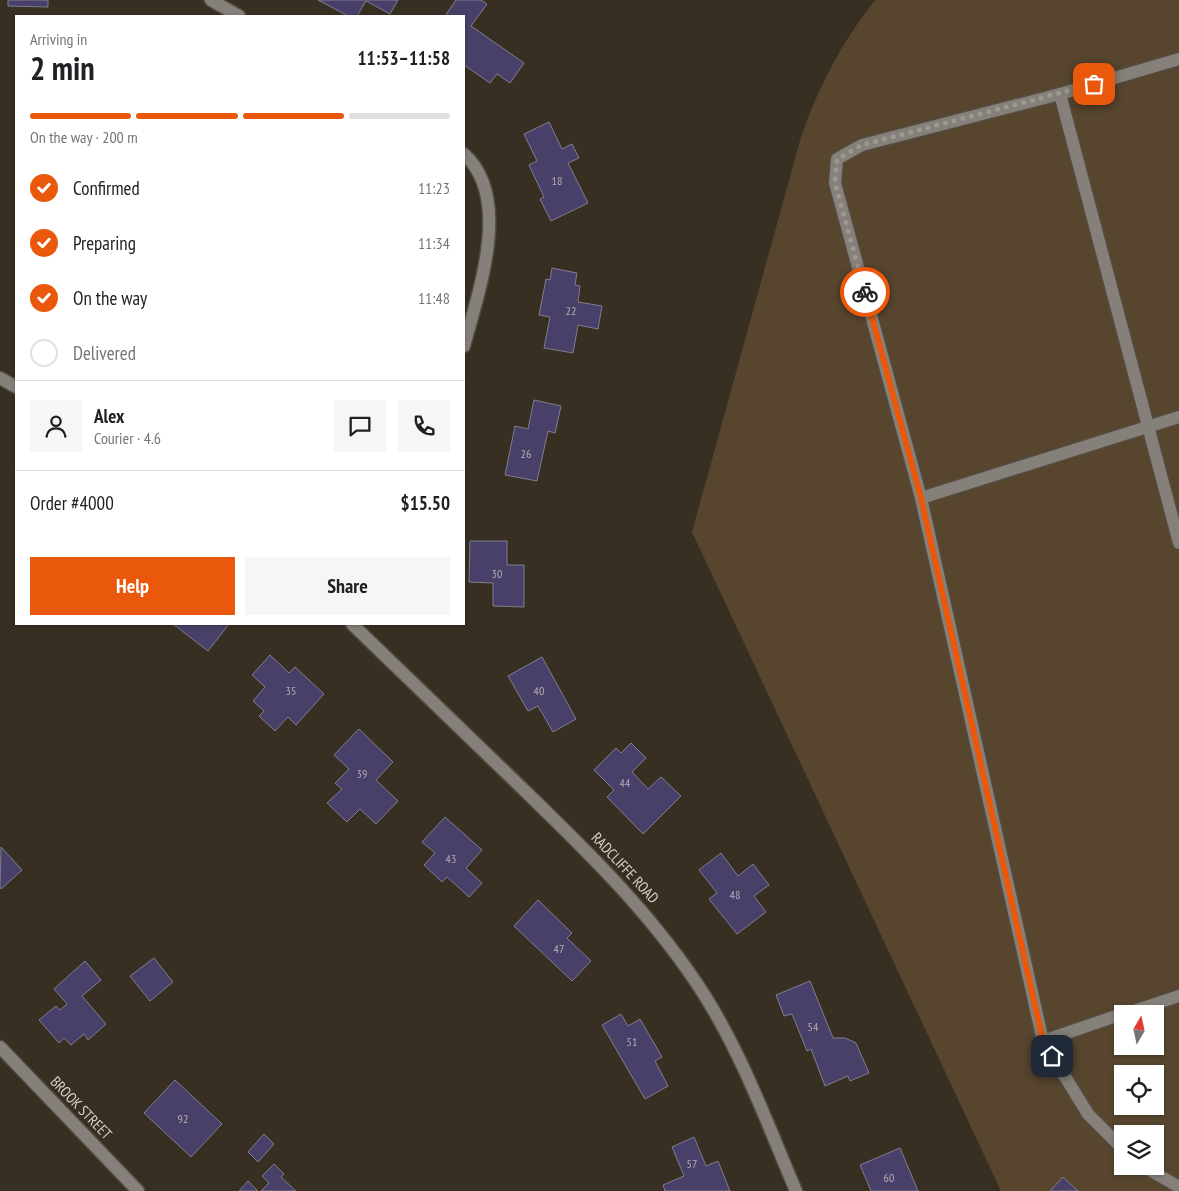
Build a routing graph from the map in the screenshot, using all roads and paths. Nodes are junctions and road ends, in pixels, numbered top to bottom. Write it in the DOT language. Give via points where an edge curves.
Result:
graph roads {
  1 [pos="211,0"];
  2 [pos="237,15"];
  3 [pos="1179,59"];
  4 [pos="1060,94"];
  5 [pos="465,155"];
  6 [pos="465,342"];
  7 [pos="0,378"];
  8 [pos="15,386"];
  9 [pos="1179,417"];
  10 [pos="1148,427"];
  11 [pos="921,498"];
  12 [pos="1179,543"];
  13 [pos="360,627"];
  14 [pos="1179,996"];
  15 [pos="1152,1005"];
  16 [pos="1114,1017"];
  17 [pos="1043,1041"];
  18 [pos="0,1047"];
  19 [pos="1114,1140"];
  20 [pos="1159,1175"];
  21 [pos="1179,1186"];
  22 [pos="138,1191"];
  23 [pos="796,1191"];
  1 -- 2 [label="street"];
  3 -- 4 [label="street"];
  4 -- 10 [label="street"];
  4 -- 11 [label="street" via="862,145 837,159 835,183"];
  5 -- 6 [label="street" via="478,171 484,186 488,225 482,277"];
  7 -- 8 [label="street"];
  9 -- 10 [label="street"];
  10 -- 11 [label="street"];
  10 -- 12 [label="street"];
  11 -- 17 [label="street"];
  13 -- 23 [label="street, RADCLIFFE ROAD" via="598,861 663,934 727,1034 748,1075"];
  14 -- 15 [label="street"];
  16 -- 17 [label="street"];
  17 -- 19 [label="street" via="1088,1114"];
  18 -- 22 [label="street, BROOK STREET"];
  20 -- 21 [label="street"];
}
